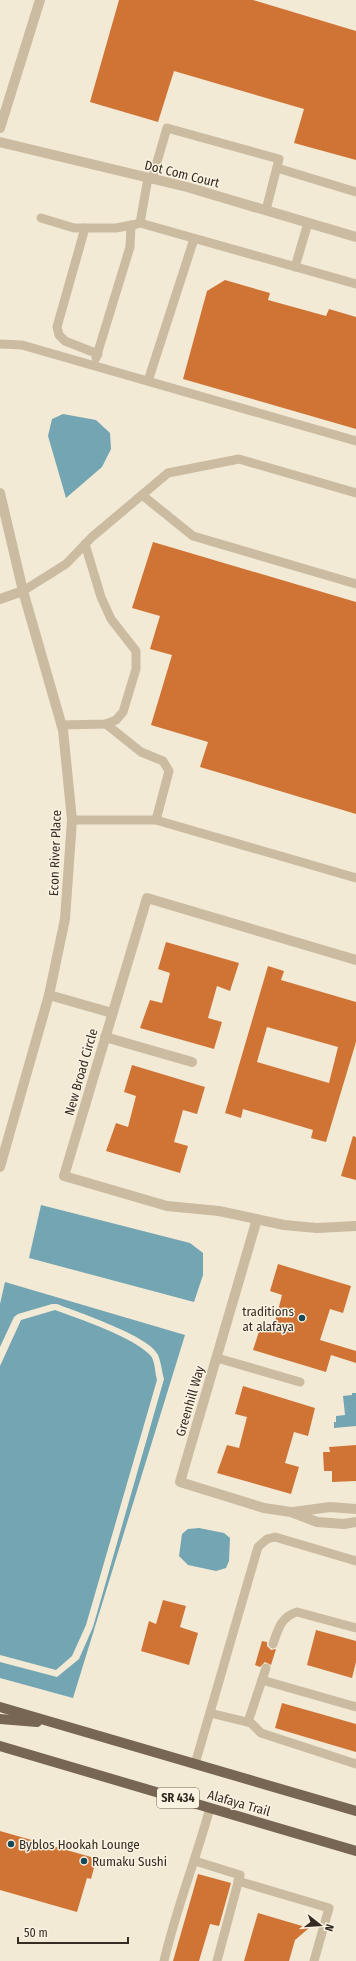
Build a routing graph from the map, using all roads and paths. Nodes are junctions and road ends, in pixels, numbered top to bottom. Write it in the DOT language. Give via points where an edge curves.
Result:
graph roads {
  1 [pos="40,0"];
  2 [pos="0,128"];
  3 [pos="0,142"];
  4 [pos="277,168"];
  5 [pos="150,179"];
  6 [pos="356,192"];
  7 [pos="266,210"];
  8 [pos="41,218"];
  9 [pos="308,222"];
  10 [pos="136,224"];
  11 [pos="85,228"];
  12 [pos="356,237"];
  13 [pos="194,239"];
  14 [pos="295,267"];
  15 [pos="356,284"];
  16 [pos="0,344"];
  17 [pos="98,354"];
  18 [pos="93,365"];
  19 [pos="148,381"];
  20 [pos="356,441"];
  21 [pos="0,493"];
  22 [pos="356,494"];
  23 [pos="142,495"];
  24 [pos="85,544"];
  25 [pos="356,584"];
  26 [pos="23,591"];
  27 [pos="0,599"];
  28 [pos="106,724"];
  29 [pos="62,725"];
  30 [pos="72,820"];
  31 [pos="156,820"];
  32 [pos="356,878"];
  33 [pos="356,960"];
  34 [pos="49,995"];
  35 [pos="112,1013"];
  36 [pos="105,1037"];
  37 [pos="192,1062"];
  38 [pos="0,1167"];
  39 [pos="257,1218"];
  40 [pos="356,1226"];
  41 [pos="217,1358"];
  42 [pos="300,1382"];
  43 [pos="356,1510"];
  44 [pos="291,1512"];
  45 [pos="356,1522"];
  46 [pos="356,1561"];
  47 [pos="356,1628"];
  48 [pos="274,1644"];
  49 [pos="266,1668"];
  50 [pos="262,1680"];
  51 [pos="0,1707"];
  52 [pos="356,1707"];
  53 [pos="210,1713"];
  54 [pos="0,1720"];
  55 [pos="248,1722"];
  56 [pos="57,1724"];
  57 [pos="0,1746"];
  58 [pos="195,1764"];
  59 [pos="356,1764"];
  60 [pos="210,1808"];
  61 [pos="356,1811"];
  62 [pos="356,1851"];
  63 [pos="195,1860"];
  64 [pos="238,1881"];
  65 [pos="164,1961"];
  66 [pos="217,1961"];
  67 [pos="314,1961"];
  1 -- 2 [label="street"];
  3 -- 5 [label="street, Dot Com Court"];
  4 -- 5 [label="lane" via="279,159 167,128"];
  4 -- 6 [label="lane"];
  4 -- 7 [label="lane"];
  5 -- 7 [label="street, Dot Com Court"];
  5 -- 10 [label="lane"];
  7 -- 9 [label="street, Dot Com Court"];
  8 -- 11 [label="lane" via="74,228"];
  9 -- 12 [label="street, Dot Com Court"];
  9 -- 14 [label="lane"];
  10 -- 11 [label="lane" via="116,228"];
  10 -- 13 [label="lane"];
  10 -- 17 [label="lane"];
  11 -- 17 [label="lane" via="57,326 59,335 65,341"];
  13 -- 14 [label="lane"];
  13 -- 19 [label="lane"];
  14 -- 15 [label="lane"];
  16 -- 18 [label="lane" via="22,345"];
  17 -- 18 [label="lane"];
  18 -- 19 [label="lane"];
  19 -- 20 [label="lane"];
  21 -- 26 [label="street, Econ River Place"];
  22 -- 23 [label="lane" via="239,459 168,472"];
  23 -- 24 [label="lane"];
  23 -- 25 [label="lane" via="193,536"];
  24 -- 26 [label="lane" via="66,564"];
  24 -- 28 [label="lane" via="110,619 136,651 137,658 123,712 116,720"];
  26 -- 27 [label="street"];
  26 -- 29 [label="street, Econ River Place"];
  28 -- 29 [label="lane"];
  28 -- 31 [label="lane" via="141,752 163,761 170,771"];
  29 -- 30 [label="street, Econ River Place"];
  30 -- 31 [label="lane"];
  30 -- 34 [label="street, Econ River Place" via="65,919"];
  31 -- 32 [label="lane"];
  33 -- 35 [label="street, New Broad Circle" via="147,898"];
  34 -- 35 [label="street"];
  34 -- 38 [label="street, Econ River Place"];
  35 -- 36 [label="street, New Broad Circle"];
  36 -- 37 [label="street"];
  36 -- 39 [label="street, New Broad Circle" via="64,1176 167,1206"];
  39 -- 40 [label="street, New Broad Circle" via="284,1226"];
  39 -- 41 [label="street, Greenhill Way"];
  41 -- 42 [label="lane"];
  41 -- 44 [label="street, Greenhill Way" via="180,1482 264,1508"];
  43 -- 44 [label="street, Greenhill Way" via="330,1507"];
  44 -- 45 [label="street, Greenhill Way" via="316,1522"];
  46 -- 53 [label="lane" via="275,1537 266,1539 258,1547"];
  47 -- 48 [label="lane" via="297,1612 283,1620"];
  49 -- 50 [label="lane"];
  50 -- 52 [label="lane"];
  50 -- 55 [label="lane"];
  51 -- 56 [label="main road, Alafaya Trail"];
  53 -- 55 [label="lane"];
  53 -- 58 [label="lane"];
  54 -- 56 [label="main road"];
  55 -- 59 [label="lane" via="261,1733"];
  56 -- 58 [label="main road, Alafaya Trail"];
  57 -- 60 [label="main road, Alafaya Trail / SR 434"];
  58 -- 61 [label="main road, Alafaya Trail"];
  60 -- 62 [label="main road, Alafaya Trail / SR 434"];
  60 -- 63 [label="lane"];
  63 -- 64 [label="lane" via="240,1875"];
  63 -- 65 [label="lane"];
  64 -- 66 [label="lane"];
  64 -- 67 [label="lane" via="329,1908"];
}
